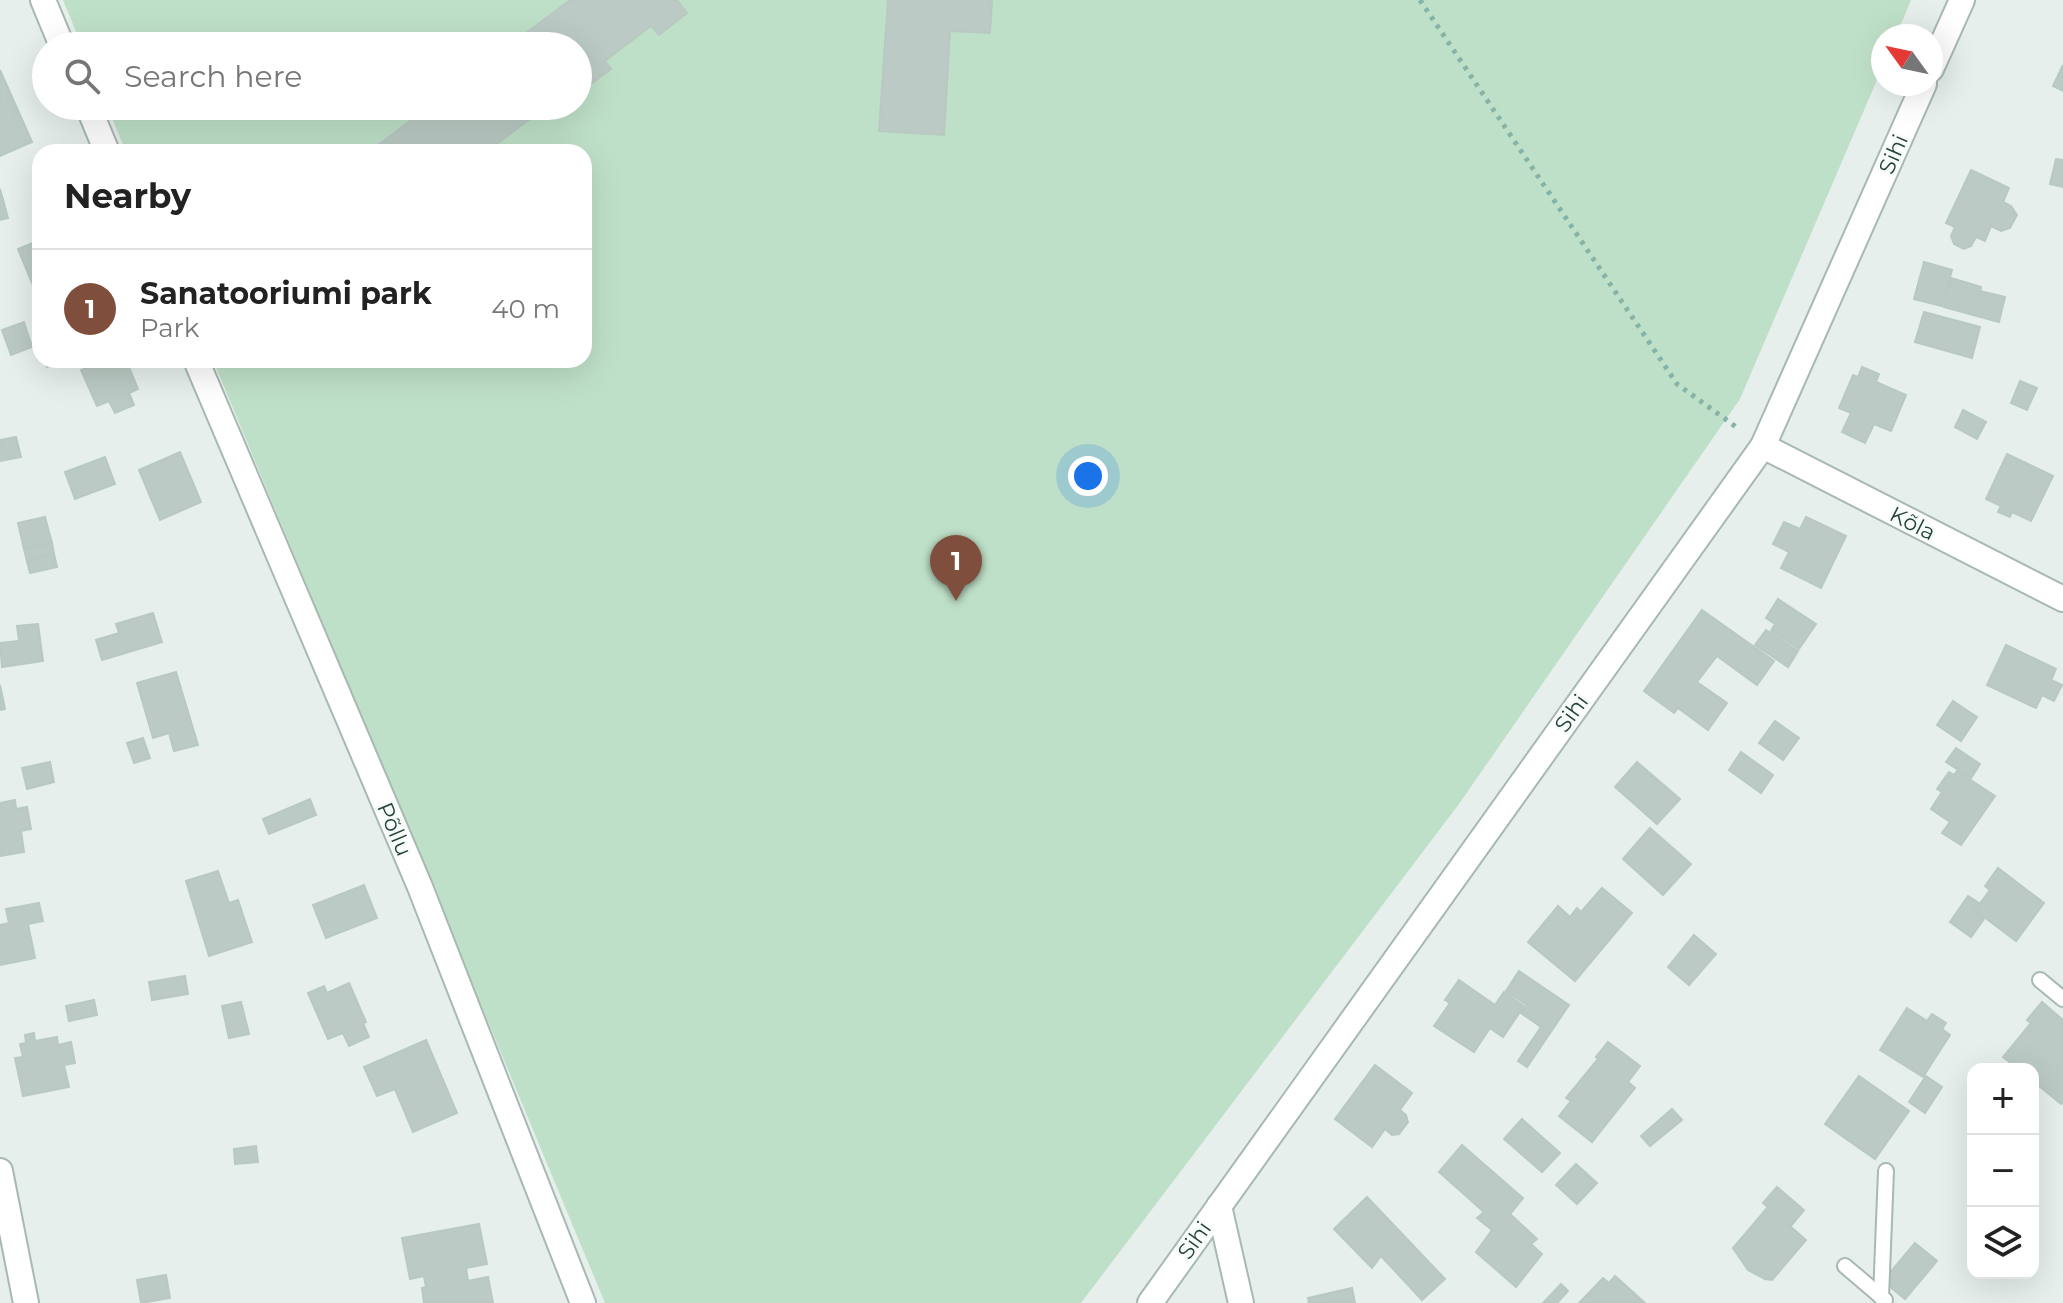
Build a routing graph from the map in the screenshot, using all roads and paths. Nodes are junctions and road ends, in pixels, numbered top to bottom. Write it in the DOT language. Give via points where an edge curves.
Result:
graph roads {
  1 [pos="43,0"];
  2 [pos="1420,0"];
  3 [pos="1962,0"];
  4 [pos="56,32"];
  5 [pos="1943,42"];
  6 [pos="1919,96"];
  7 [pos="94,120"];
  8 [pos="104,144"];
  9 [pos="199,368"];
  10 [pos="1763,446"];
  11 [pos="2063,599"];
  12 [pos="2040,980"];
  13 [pos="2063,999"];
  14 [pos="0,1171"];
  15 [pos="1886,1171"];
  16 [pos="1219,1206"];
  17 [pos="1845,1266"];
  18 [pos="1885,1300"];
  19 [pos="26,1303"];
  20 [pos="583,1303"];
  21 [pos="1150,1303"];
  22 [pos="1241,1303"];
  1 -- 4 [label="street"];
  2 -- 10 [label="path" via="1677,384"];
  3 -- 5 [label="street"];
  6 -- 10 [label="street, Sihi"];
  7 -- 8 [label="street"];
  9 -- 20 [label="street, Põllu" via="420,887"];
  10 -- 11 [label="street, Kõla"];
  10 -- 16 [label="street, Sihi"];
  12 -- 13 [label="lane"];
  14 -- 19 [label="street"];
  15 -- 18 [label="lane"];
  16 -- 21 [label="street, Sihi"];
  16 -- 22 [label="street"];
  17 -- 18 [label="lane"];
}
